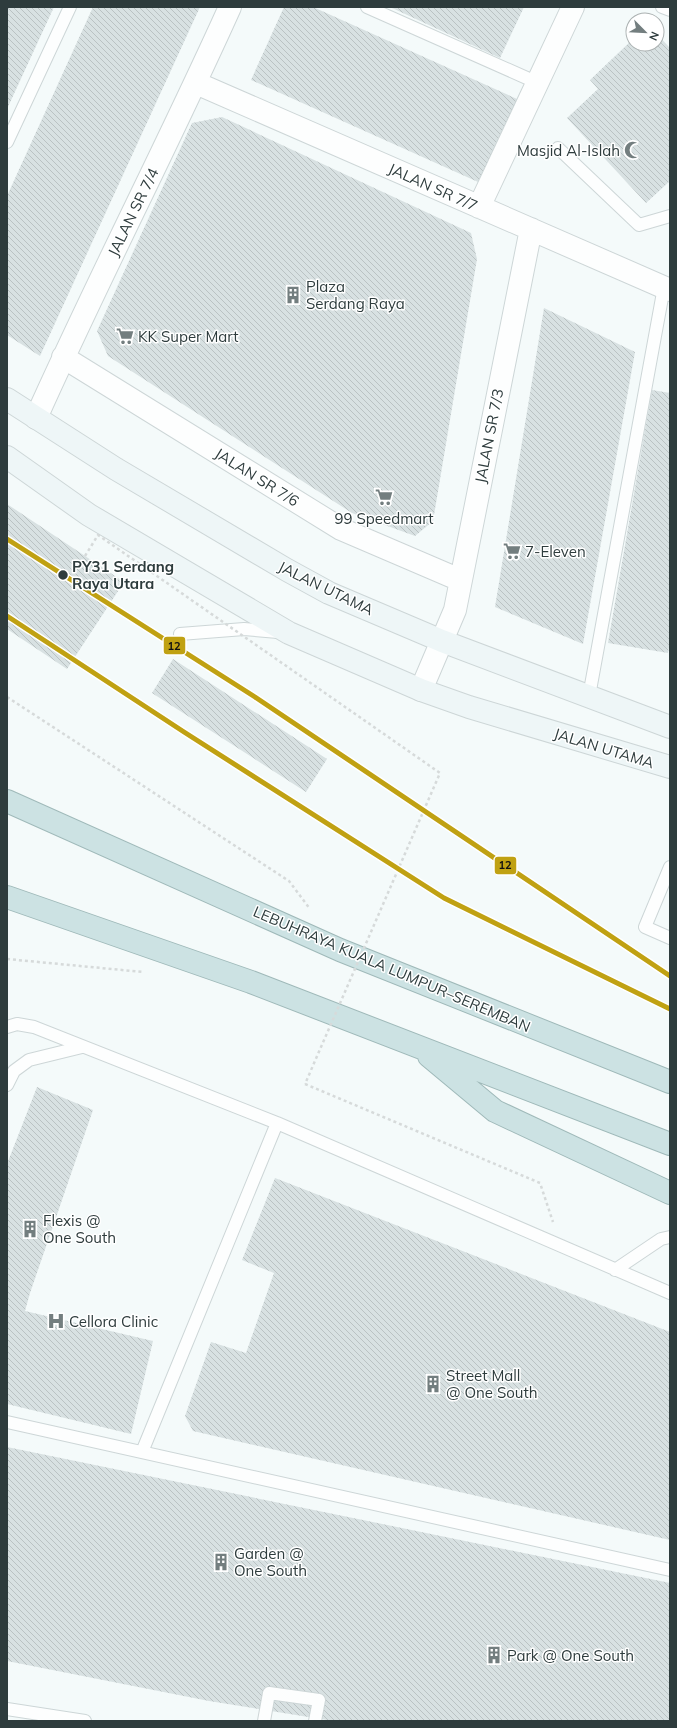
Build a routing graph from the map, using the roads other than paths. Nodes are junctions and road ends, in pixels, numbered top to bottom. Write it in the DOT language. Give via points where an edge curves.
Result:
graph roads {
  1 [pos="70,7"];
  2 [pos="230,7"];
  3 [pos="368,7"];
  4 [pos="574,7"];
  5 [pos="662,7"];
  6 [pos="670,10"];
  7 [pos="196,83"];
  8 [pos="538,83"];
  9 [pos="7,142"];
  10 [pos="558,148"];
  11 [pos="480,207"];
  12 [pos="670,216"];
  13 [pos="531,229"];
  14 [pos="667,288"];
  15 [pos="63,357"];
  16 [pos="7,399"];
  17 [pos="36,418"];
  18 [pos="7,457"];
  19 [pos="460,580"];
  20 [pos="289,632"];
  21 [pos="180,634"];
  22 [pos="442,641"];
  23 [pos="421,690"];
  24 [pos="590,696"];
  25 [pos="670,727"];
  26 [pos="670,767"];
  27 [pos="7,801"];
  28 [pos="670,867"];
  29 [pos="7,897"];
  30 [pos="670,938"];
  31 [pos="7,1027"];
  32 [pos="414,1044"];
  33 [pos="82,1047"];
  34 [pos="670,1082"];
  35 [pos="7,1086"];
  36 [pos="277,1123"];
  37 [pos="670,1144"];
  38 [pos="670,1192"];
  39 [pos="670,1237"];
  40 [pos="615,1270"];
  41 [pos="670,1293"];
  42 [pos="7,1422"];
  43 [pos="142,1452"];
  44 [pos="670,1570"];
  45 [pos="13,1714"];
  46 [pos="85,1721"];
  47 [pos="264,1721"];
  48 [pos="315,1721"];
  1 -- 9 [label="lane"];
  2 -- 7 [label="street, JALAN SR 7/4"];
  3 -- 8 [label="lane"];
  4 -- 8 [label="street"];
  5 -- 6 [label="lane"];
  7 -- 11 [label="street, JALAN SR 7/7"];
  7 -- 15 [label="street, JALAN SR 7/4"];
  8 -- 11 [label="street"];
  10 -- 12 [label="lane" via="639,225"];
  11 -- 13 [label="street, JALAN SR 7/7"];
  13 -- 14 [label="street, JALAN SR 7/7"];
  13 -- 19 [label="street, JALAN SR 7/3"];
  14 -- 24 [label="lane"];
  15 -- 17 [label="street, JALAN SR 7/4"];
  15 -- 19 [label="street, JALAN SR 7/6" via="341,529"];
  16 -- 17 [label="street, JALAN UTAMA"];
  17 -- 22 [label="street, JALAN UTAMA" via="116,469 287,570 329,593"];
  18 -- 20 [label="street, JALAN UTAMA" via="89,515"];
  19 -- 22 [label="street, JALAN SR 7/3" via="455,610"];
  20 -- 21 [label="lane" via="244,629"];
  20 -- 23 [label="street, JALAN UTAMA"];
  22 -- 23 [label="street, JALAN SR 7/3"];
  22 -- 24 [label="street, JALAN UTAMA"];
  23 -- 26 [label="street, JALAN UTAMA" via="469,707"];
  24 -- 25 [label="street, JALAN UTAMA"];
  27 -- 34 [label="highway, LEBUHRAYA KUALA LUMPUR–SEREMBAN" via="340,950"];
  28 -- 30 [label="lane" via="645,927"];
  29 -- 32 [label="highway" via="251,982"];
  31 -- 33 [label="lane" via="17,1024 34,1027"];
  32 -- 37 [label="highway"];
  32 -- 38 [label="highway" via="495,1111"];
  33 -- 35 [label="lane" via="29,1060 14,1071"];
  33 -- 36 [label="lane"];
  36 -- 40 [label="lane"];
  36 -- 43 [label="lane"];
  39 -- 40 [label="lane" via="661,1239"];
  40 -- 41 [label="lane"];
  42 -- 43 [label="lane"];
  43 -- 44 [label="lane"];
  45 -- 46 [label="lane"];
  47 -- 48 [label="lane" via="269,1693 319,1700"];
}
